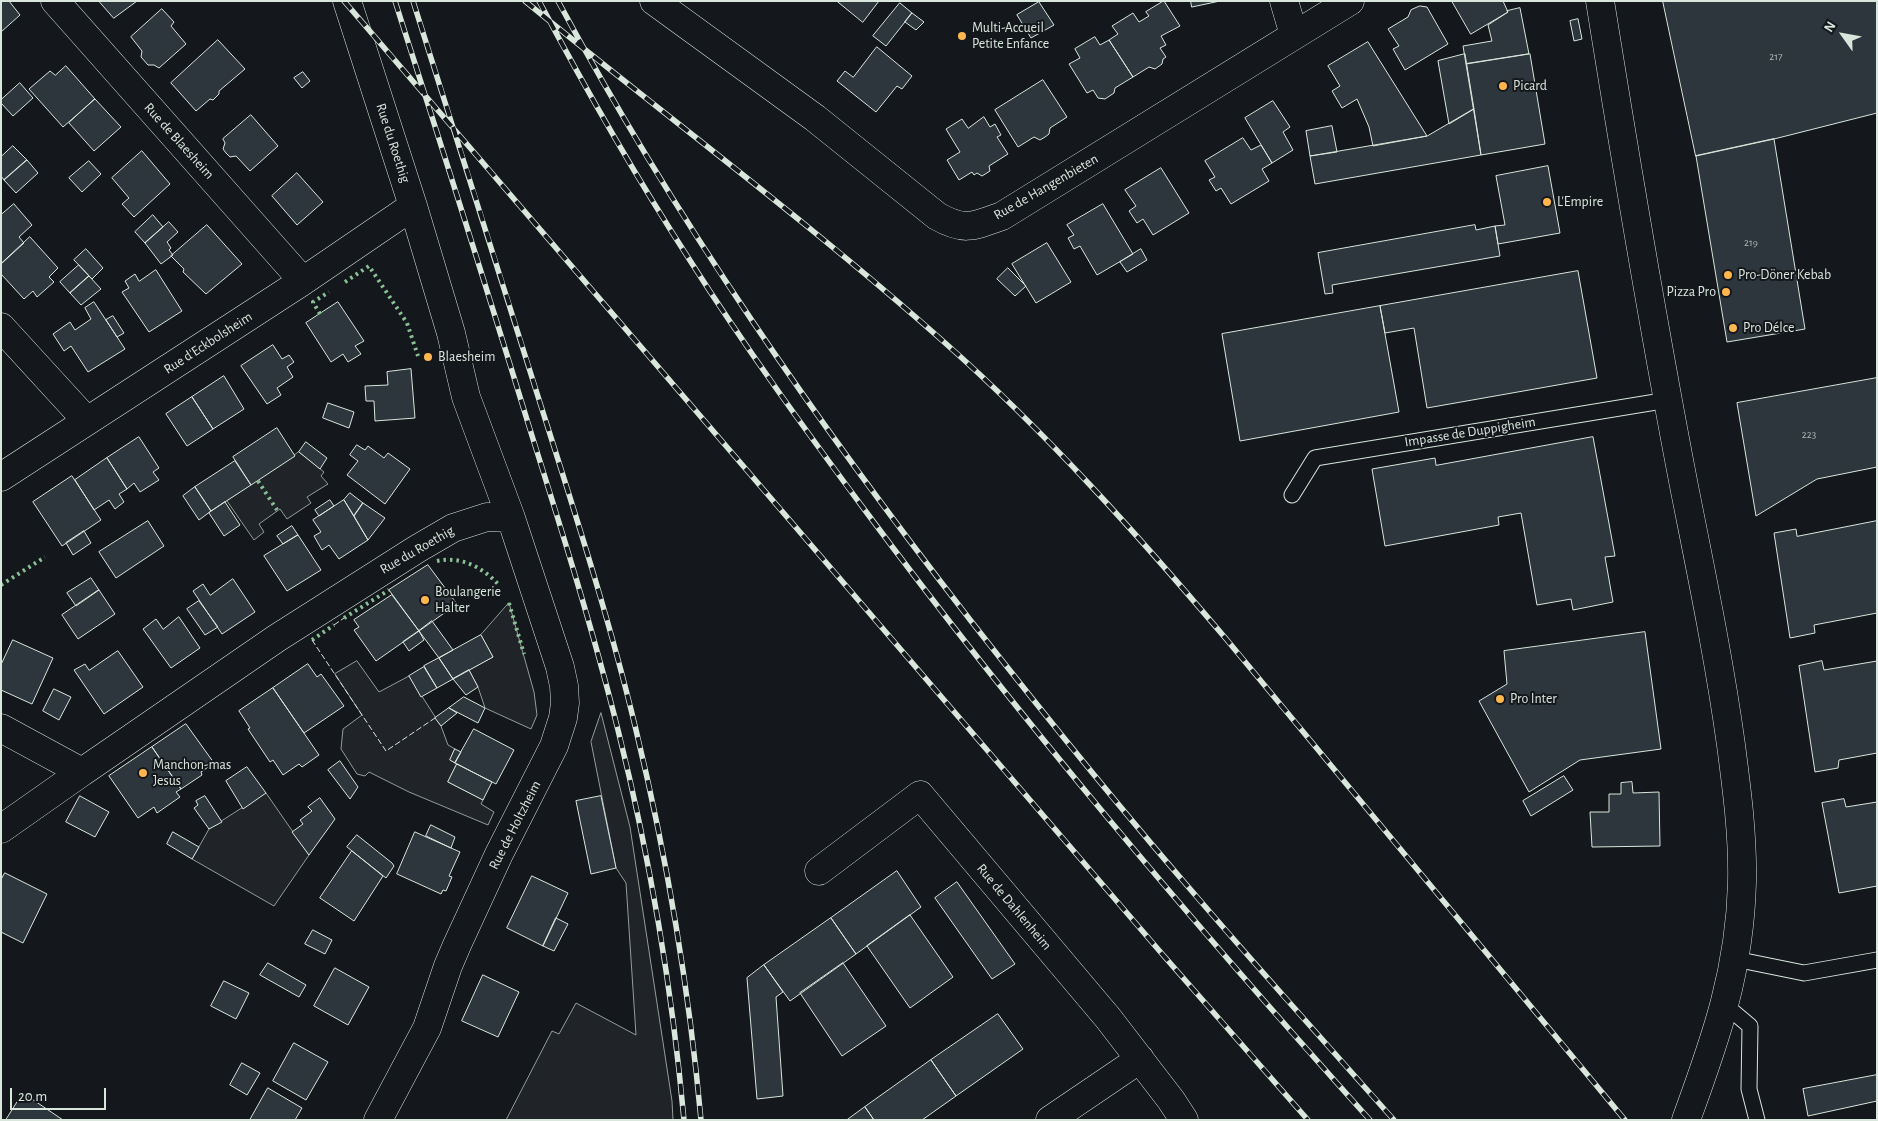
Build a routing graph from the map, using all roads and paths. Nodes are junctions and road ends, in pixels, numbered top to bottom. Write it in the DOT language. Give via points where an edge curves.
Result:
graph roads {
  1 [pos="55,1"];
  2 [pos="347,1"];
  3 [pos="654,1"];
  4 [pos="1284,1"];
  5 [pos="1350,1"];
  6 [pos="1600,1"];
  7 [pos="1294,35"];
  8 [pos="413,206"];
  9 [pos="303,281"];
  10 [pos="1,327"];
  11 [pos="1668,400"];
  12 [pos="87,422"];
  13 [pos="1,477"];
  14 [pos="1292,495"];
  15 [pos="511,518"];
  16 [pos="1,728"];
  17 [pos="82,772"];
  18 [pos="1,829"];
  19 [pos="819,872"];
  20 [pos="1736,959"];
  21 [pos="1877,960"];
  22 [pos="1725,1005"];
  23 [pos="1140,1059"];
  24 [pos="378,1120"];
  25 [pos="1050,1120"];
  26 [pos="1184,1120"];
  27 [pos="1686,1120"];
  28 [pos="1757,1120"];
  1 -- 9 [label="street, Rue de Blaesheim"];
  2 -- 8 [label="street, Rue du Roethig"];
  3 -- 7 [label="street, Rue de Hangenbieten" via="815,118 937,216 952,224 966,226 1002,216"];
  4 -- 7 [label="street"];
  5 -- 7 [label="street, Rue de Hangenbieten"];
  6 -- 11 [label="street"];
  8 -- 9 [label="street, Rue d'Eckbolsheim"];
  8 -- 15 [label="street, Rue du Roethig" via="451,333 466,398"];
  9 -- 12 [label="street, Rue d'Eckbolsheim"];
  10 -- 12 [label="street"];
  11 -- 14 [label="lane, Impasse de Duppigheim" via="1315,458"];
  11 -- 20 [label="street" via="1723,685 1741,817 1742,882"];
  12 -- 13 [label="street, Rue d'Eckbolsheim"];
  15 -- 17 [label="street, Rue du Roethig" via="487,517 453,528 417,549 277,638"];
  15 -- 24 [label="street, Rue de Holtzheim" via="560,667 565,694 563,718 547,761 499,854 448,966 427,1028"];
  16 -- 17 [label="street"];
  17 -- 18 [label="street, Rue du Roethig"];
  19 -- 23 [label="street, Rue de Dahlenheim" via="920,795"];
  20 -- 21 [label="lane" via="1804,973"];
  20 -- 22 [label="street"];
  22 -- 27 [label="street"];
  22 -- 28 [label="lane" via="1750,1026 1749,1090"];
  23 -- 25 [label="street"];
  23 -- 26 [label="street, Rue de Dahlenheim"];
}
